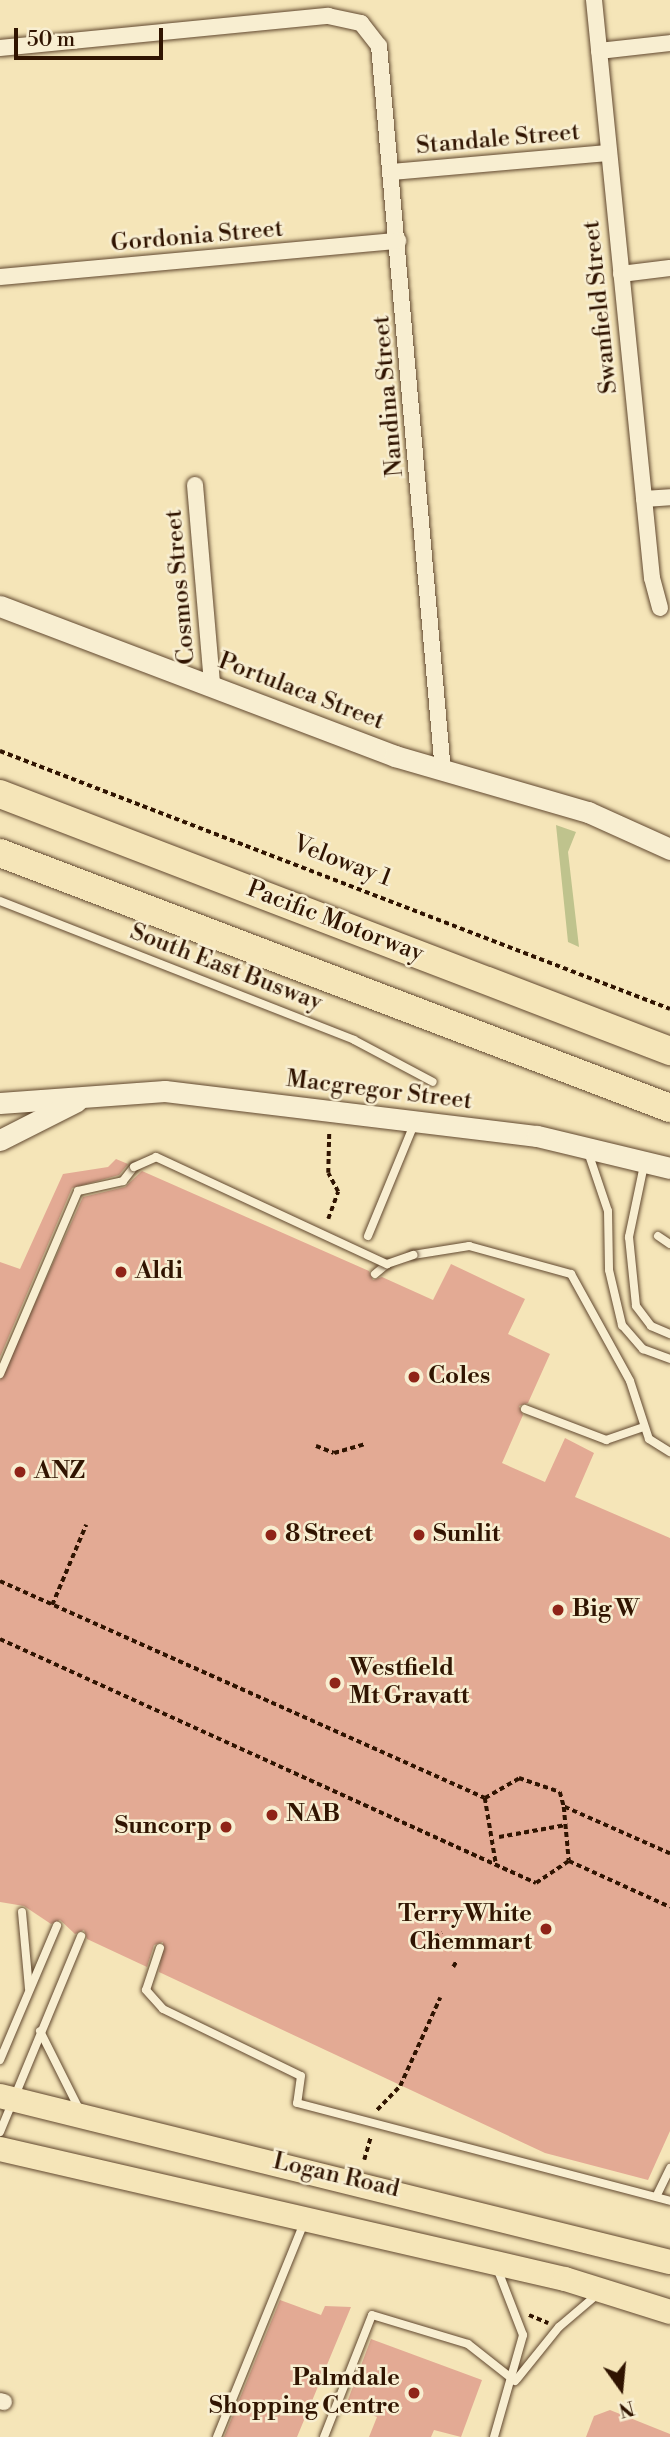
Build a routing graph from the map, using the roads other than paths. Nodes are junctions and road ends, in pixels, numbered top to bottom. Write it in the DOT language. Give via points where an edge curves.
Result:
graph roads {
  1 [pos="594,0"];
  2 [pos="670,43"];
  3 [pos="0,48"];
  4 [pos="599,51"];
  5 [pos="608,153"];
  6 [pos="391,172"];
  7 [pos="398,241"];
  8 [pos="670,268"];
  9 [pos="621,274"];
  10 [pos="0,277"];
  11 [pos="195,485"];
  12 [pos="670,497"];
  13 [pos="644,499"];
  14 [pos="0,606"];
  15 [pos="660,608"];
  16 [pos="212,685"];
  17 [pos="443,771"];
  18 [pos="0,794"];
  19 [pos="670,849"];
  20 [pos="0,853"];
  21 [pos="0,901"];
  22 [pos="670,1051"];
  23 [pos="433,1082"];
  24 [pos="79,1100"];
  25 [pos="0,1103"];
  26 [pos="670,1108"];
  27 [pos="415,1122"];
  28 [pos="0,1140"];
  29 [pos="585,1146"];
  30 [pos="645,1162"];
  31 [pos="670,1168"];
  32 [pos="368,1236"];
  33 [pos="658,1236"];
  34 [pos="670,1244"];
  35 [pos="387,1264"];
  36 [pos="375,1274"];
  37 [pos="670,1334"];
  38 [pos="670,1359"];
  39 [pos="0,1374"];
  40 [pos="526,1409"];
  41 [pos="643,1427"];
  42 [pos="670,1452"];
  43 [pos="22,1912"];
  44 [pos="57,1926"];
  45 [pos="81,1936"];
  46 [pos="160,1948"];
  47 [pos="29,1989"];
  48 [pos="40,2031"];
  49 [pos="10,2034"];
  50 [pos="0,2039"];
  51 [pos="0,2060"];
  52 [pos="6,2098"];
  53 [pos="83,2117"];
  54 [pos="0,2132"];
  55 [pos="0,2149"];
  56 [pos="670,2168"];
  57 [pos="670,2194"];
  58 [pos="657,2195"];
  59 [pos="670,2200"];
  60 [pos="305,2220"];
  61 [pos="670,2262"];
  62 [pos="495,2263"];
  63 [pos="603,2289"];
  64 [pos="670,2312"];
  65 [pos="515,2381"];
  66 [pos="217,2437"];
  67 [pos="324,2437"];
  68 [pos="494,2437"];
  1 -- 4 [label="street, Swanfield Street"];
  2 -- 4 [label="street"];
  3 -- 6 [label="street, Nandina Street" via="328,16 361,23 379,46"];
  4 -- 5 [label="street, Swanfield Street"];
  5 -- 6 [label="street, Standale Street"];
  5 -- 9 [label="street, Swanfield Street"];
  6 -- 7 [label="street, Nandina Street"];
  7 -- 10 [label="street, Gordonia Street"];
  7 -- 17 [label="street, Nandina Street"];
  8 -- 9 [label="street"];
  9 -- 13 [label="street, Swanfield Street"];
  11 -- 16 [label="street, Cosmos Street"];
  12 -- 13 [label="street"];
  13 -- 15 [label="street, Swanfield Street"];
  14 -- 16 [label="street, Portulaca Street"];
  16 -- 17 [label="street, Portulaca Street"];
  17 -- 19 [label="street, Portulaca Street" via="588,812"];
  18 -- 22 [label="highway, Pacific Motorway"];
  20 -- 26 [label="highway"];
  21 -- 23 [label="lane, South East Busway" via="354,1040"];
  24 -- 25 [label="street, Macgregor Street"];
  24 -- 27 [label="street, Macgregor Street" via="165,1091"];
  24 -- 28 [label="street, Macgregor Street"];
  27 -- 29 [label="street, Macgregor Street"];
  27 -- 32 [label="lane"];
  29 -- 30 [label="street, Macgregor Street"];
  29 -- 38 [label="lane" via="608,1211 609,1270 622,1325 643,1349"];
  30 -- 31 [label="street, Macgregor Street"];
  30 -- 37 [label="lane" via="629,1237 632,1280 643,1317"];
  33 -- 34 [label="lane"];
  35 -- 36 [label="lane"];
  35 -- 39 [label="lane, bridge" via="156,1157 134,1167 123,1181 78,1191"];
  35 -- 41 [label="lane, bridge" via="468,1246 571,1274 629,1381"];
  40 -- 41 [label="lane" via="606,1440"];
  41 -- 42 [label="lane"];
  43 -- 47 [label="lane"];
  44 -- 47 [label="lane"];
  45 -- 48 [label="lane"];
  46 -- 58 [label="lane" via="146,1990 163,2009 301,2076 297,2103"];
  47 -- 49 [label="lane"];
  48 -- 52 [label="lane"];
  48 -- 53 [label="lane"];
  49 -- 50 [label="lane"];
  49 -- 51 [label="lane"];
  52 -- 53 [label="main road, Logan Road"];
  52 -- 54 [label="lane"];
  53 -- 61 [label="main road, Logan Road"];
  55 -- 60 [label="main road, Logan Road"];
  56 -- 58 [label="lane"];
  57 -- 58 [label="lane"];
  58 -- 59 [label="lane"];
  60 -- 62 [label="main road, Logan Road"];
  60 -- 66 [label="lane"];
  62 -- 63 [label="main road, Logan Road"];
  62 -- 65 [label="lane" via="518,2313 523,2351"];
  63 -- 64 [label="main road, Logan Road"];
  63 -- 65 [label="lane" via="559,2327"];
  65 -- 67 [label="lane" via="468,2344 372,2315"];
  65 -- 68 [label="lane"];
}
